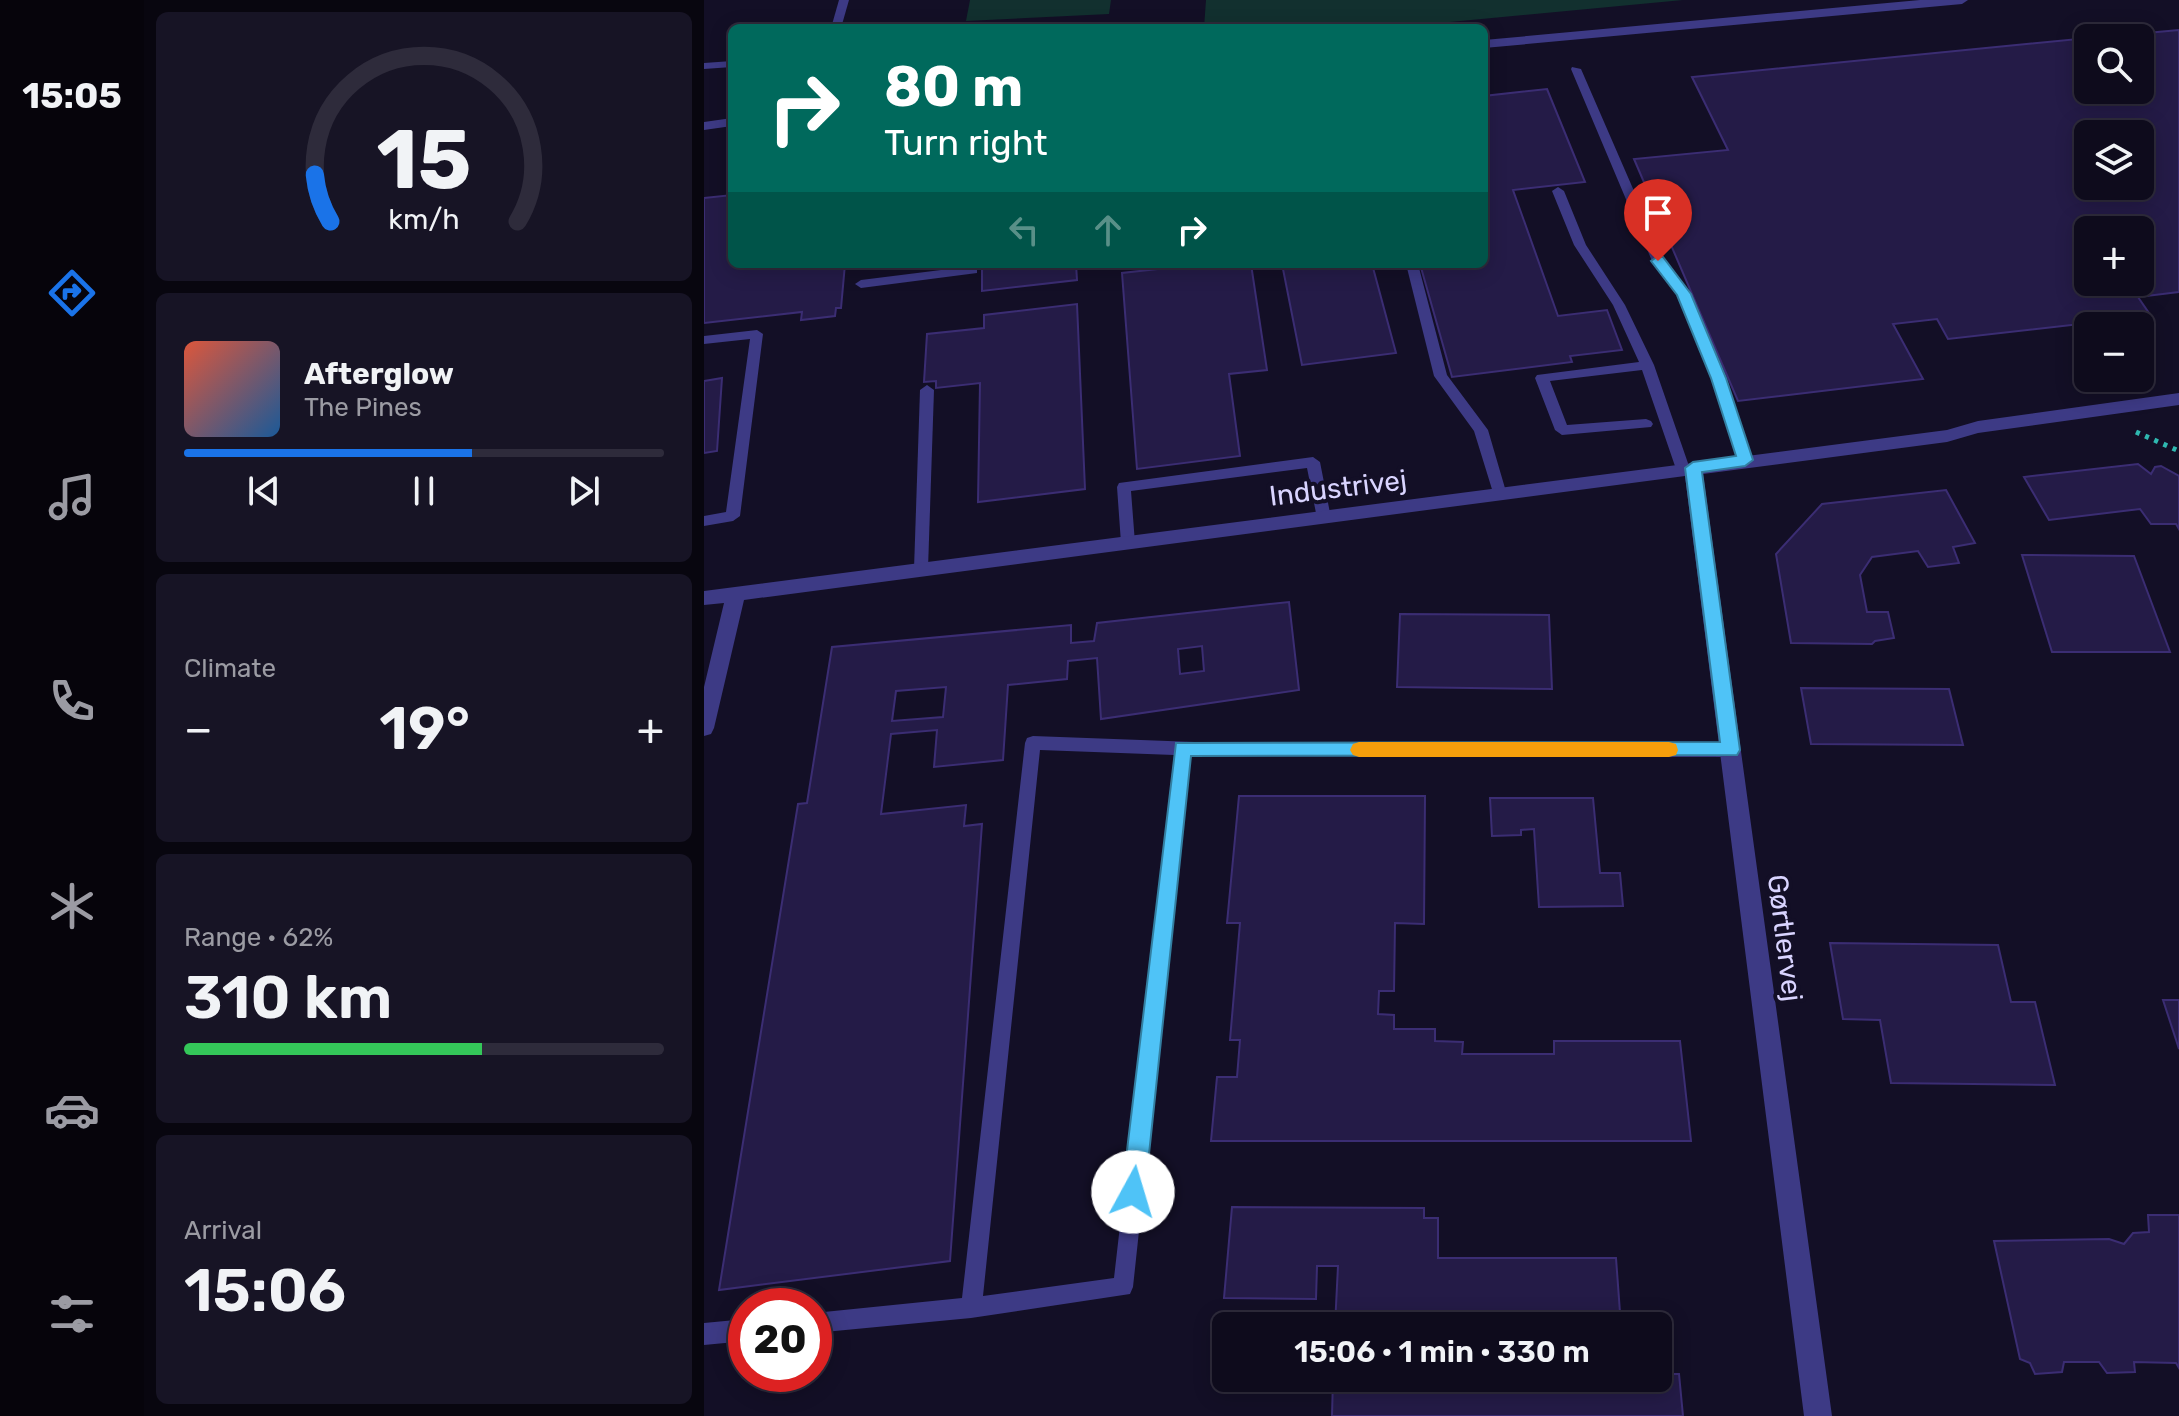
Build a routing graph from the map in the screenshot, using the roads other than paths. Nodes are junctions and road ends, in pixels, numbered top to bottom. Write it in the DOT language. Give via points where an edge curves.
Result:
graph roads {
  1 [pos="844,0"];
  2 [pos="1962,0"];
  3 [pos="837,24"];
  4 [pos="1488,44"];
  5 [pos="728,64"];
  6 [pos="704,66"];
  7 [pos="1576,69"];
  8 [pos="728,121"];
  9 [pos="704,124"];
  10 [pos="1558,191"];
  11 [pos="1413,268"];
  12 [pos="973,270"];
  13 [pos="861,284"];
  14 [pos="704,340"];
  15 [pos="1647,365"];
  16 [pos="927,390"];
  17 [pos="2179,399"];
  18 [pos="1646,424"];
  19 [pos="1745,460"];
  20 [pos="1688,468"];
  21 [pos="1500,495"];
  22 [pos="1324,518"];
  23 [pos="704,521"];
  24 [pos="1128,543"];
  25 [pos="921,569"];
  26 [pos="736,594"];
  27 [pos="704,598"];
  28 [pos="704,728"];
  29 [pos="1183,748"];
  30 [pos="1730,750"];
  31 [pos="971,1308"];
  32 [pos="832,1321"];
  33 [pos="728,1332"];
  34 [pos="704,1334"];
  35 [pos="1818,1416"];
  1 -- 3 [label="lane"];
  2 -- 4 [label="street"];
  5 -- 6 [label="lane"];
  7 -- 19 [label="lane" via="1658,261 1684,294"];
  8 -- 9 [label="street"];
  10 -- 15 [label="lane" via="1580,245 1619,305"];
  11 -- 21 [label="lane" via="1441,376 1481,430"];
  12 -- 13 [label="lane"];
  14 -- 23 [label="lane" via="757,334 733,516"];
  15 -- 18 [label="lane" via="1542,378 1562,430"];
  15 -- 20 [label="lane"];
  16 -- 25 [label="lane"];
  17 -- 19 [label="street, Industrivej" via="1978,427 1947,436"];
  19 -- 20 [label="street, Industrivej"];
  20 -- 21 [label="street, Industrivej"];
  20 -- 30 [label="street, Gørtlervej"];
  21 -- 22 [label="street, Industrivej"];
  22 -- 24 [label="street, Industrivej"];
  22 -- 24 [label="lane" via="1313,462 1124,487"];
  24 -- 25 [label="street, Industrivej"];
  25 -- 26 [label="street, Industrivej"];
  26 -- 27 [label="street, Industrivej"];
  26 -- 28 [label="street"];
  29 -- 30 [label="lane"];
  29 -- 31 [label="lane" via="1123,1287"];
  29 -- 31 [label="lane" via="1033,743"];
  30 -- 35 [label="street, Gørtlervej"];
  31 -- 32 [label="lane"];
  33 -- 34 [label="lane"];
}
